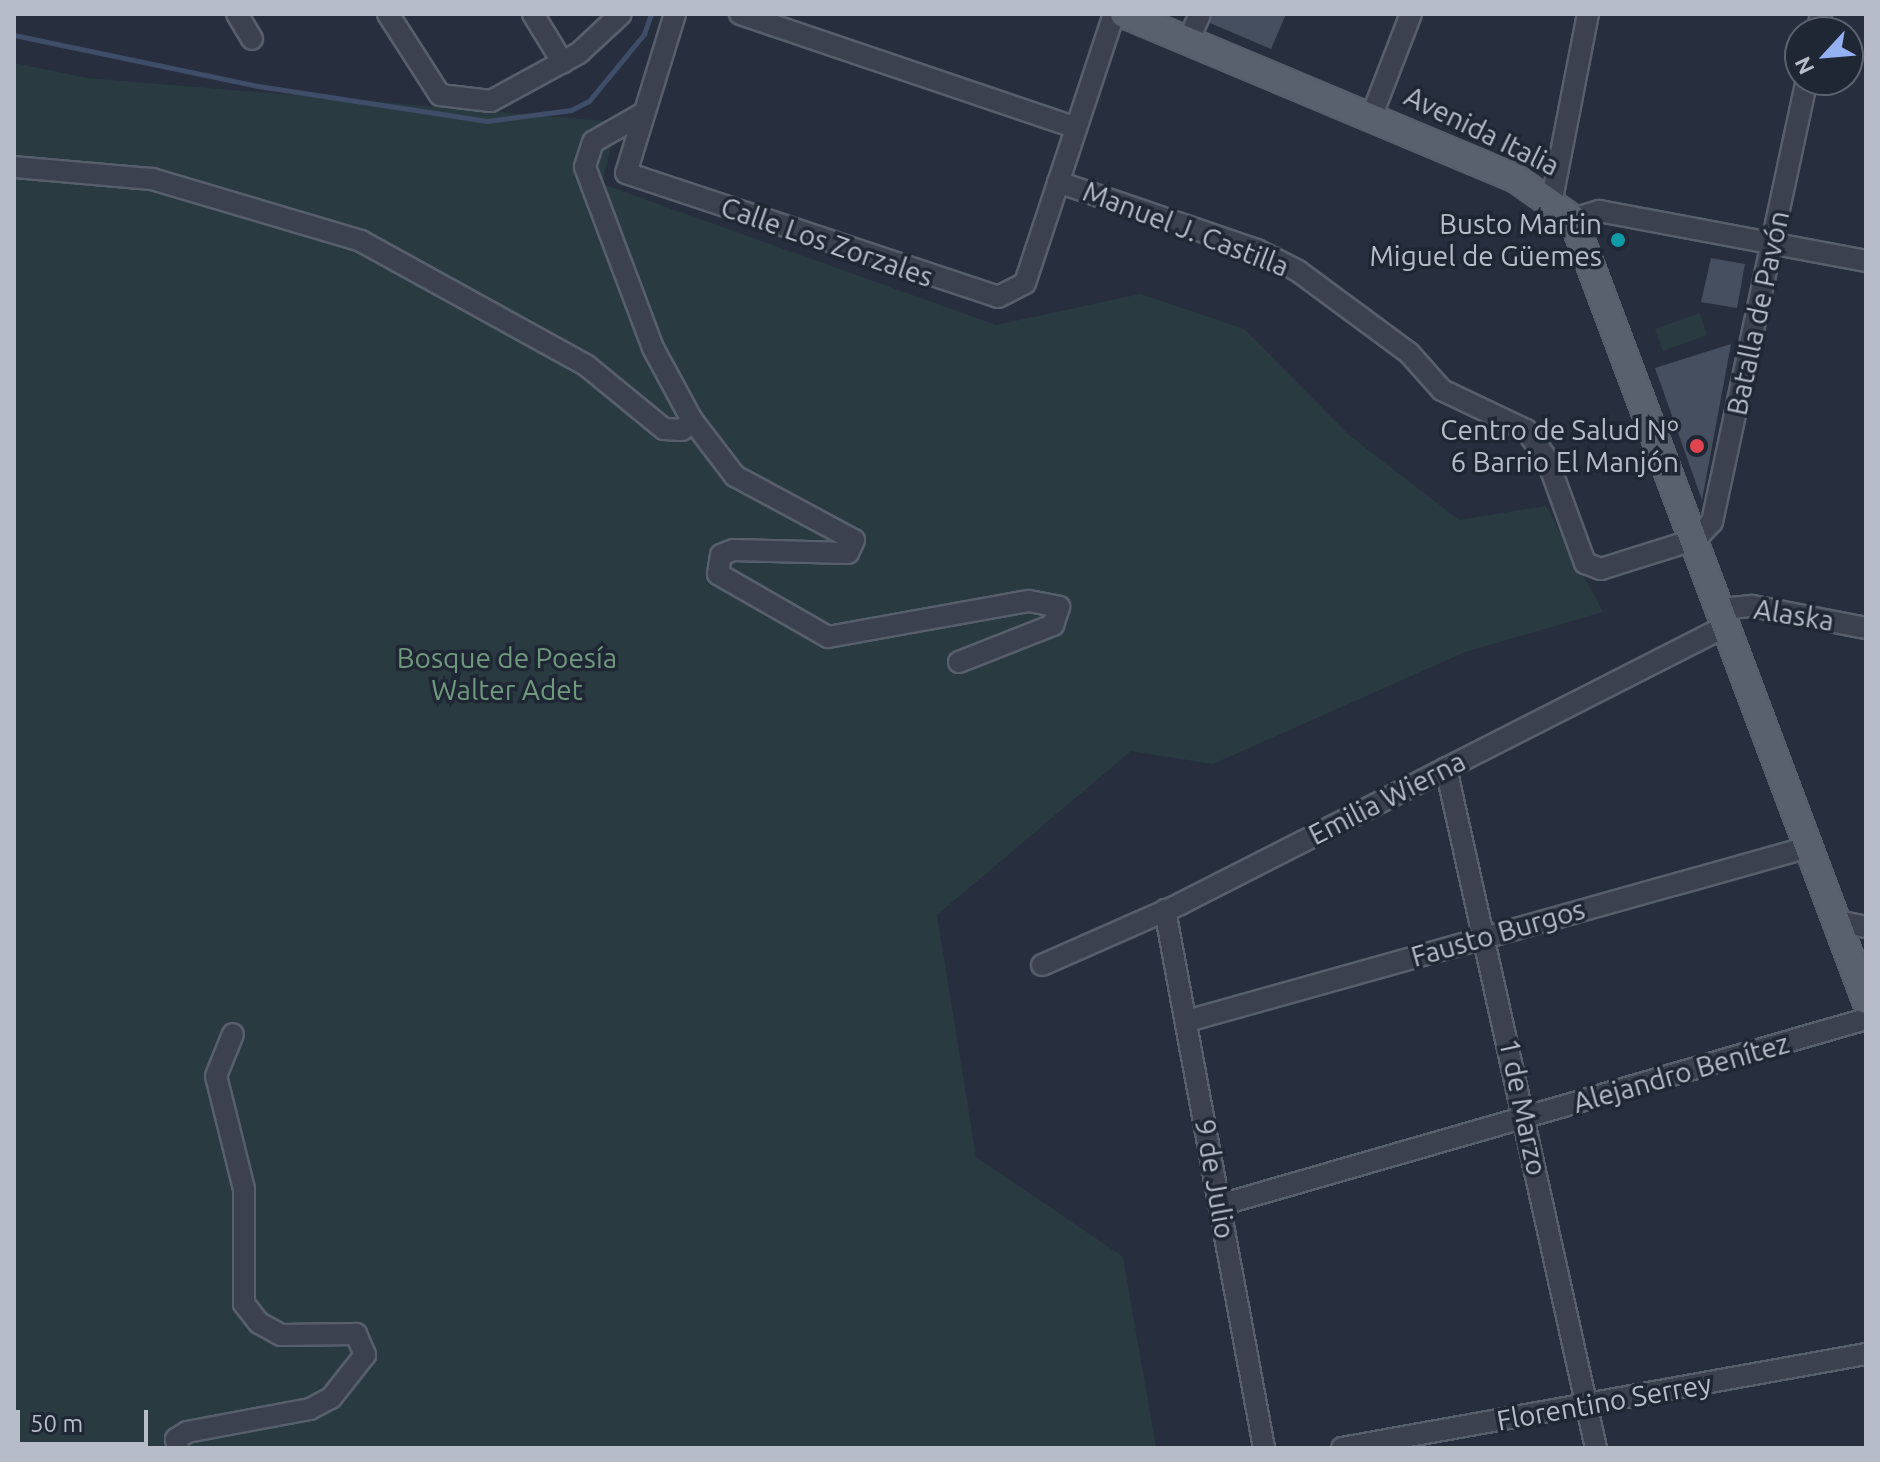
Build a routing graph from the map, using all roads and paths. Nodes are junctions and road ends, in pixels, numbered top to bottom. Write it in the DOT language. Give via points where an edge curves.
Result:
graph roads {
  1 [pos="237,14"];
  2 [pos="388,14"];
  3 [pos="533,14"];
  4 [pos="621,14"];
  5 [pos="675,14"];
  6 [pos="740,14"];
  7 [pos="1114,14"];
  8 [pos="1124,14"];
  9 [pos="1200,14"];
  10 [pos="1411,14"];
  11 [pos="1588,14"];
  12 [pos="252,39"];
  13 [pos="1189,39"];
  14 [pos="563,63"];
  15 [pos="1804,96"];
  16 [pos="642,114"];
  17 [pos="1372,115"];
  18 [pos="1074,127"];
  19 [pos="14,167"];
  20 [pos="1058,182"];
  21 [pos="1552,199"];
  22 [pos="1573,219"];
  23 [pos="1774,242"];
  24 [pos="1866,261"];
  25 [pos="692,420"];
  26 [pos="1696,539"];
  27 [pos="1725,617"];
  28 [pos="1866,628"];
  29 [pos="959,662"];
  30 [pos="1446,768"];
  31 [pos="1809,847"];
  32 [pos="1165,910"];
  33 [pos="1838,921"];
  34 [pos="1866,927"];
  35 [pos="1486,936"];
  36 [pos="1042,965"];
  37 [pos="1866,1000"];
  38 [pos="1866,1019"];
  39 [pos="1187,1021"];
  40 [pos="233,1034"];
  41 [pos="1526,1119"];
  42 [pos="1220,1205"];
  43 [pos="1866,1354"];
  44 [pos="1588,1406"];
  45 [pos="178,1448"];
  46 [pos="1264,1448"];
  47 [pos="1342,1448"];
  48 [pos="1596,1448"];
  1 -- 12 [label="street"];
  2 -- 14 [label="street" via="440,95 501,100"];
  3 -- 14 [label="street"];
  4 -- 14 [label="street"];
  5 -- 16 [label="street"];
  6 -- 18 [label="street"];
  7 -- 18 [label="street"];
  8 -- 13 [label="main road, Avenida Italia"];
  9 -- 13 [label="street"];
  10 -- 17 [label="street"];
  11 -- 21 [label="street"];
  13 -- 17 [label="main road, Avenida Italia"];
  15 -- 23 [label="street, Batalla de Pavón"];
  16 -- 20 [label="street, Calle Los Zorzales" via="626,173 989,296 1009,297 1025,283"];
  16 -- 25 [label="street" via="593,142 585,167 644,327"];
  17 -- 21 [label="main road, Avenida Italia"];
  18 -- 20 [label="street"];
  19 -- 25 [label="street" via="152,179 361,241 587,366 664,429 682,430"];
  20 -- 26 [label="street, Manuel J. Castilla" via="1257,250 1298,271 1409,353 1442,390 1526,430 1547,459 1593,569"];
  21 -- 22 [label="main road, Avenida Italia"];
  22 -- 23 [label="street" via="1599,211"];
  22 -- 26 [label="main road"];
  23 -- 24 [label="street"];
  23 -- 26 [label="street, Batalla de Pavón" via="1716,508"];
  25 -- 29 [label="street" via="735,476 854,540 848,553 721,555 718,574 727,584 812,632 841,637 1040,600 1059,607 1053,625"];
  26 -- 27 [label="main road"];
  27 -- 28 [label="street, Alaska" via="1752,606"];
  27 -- 30 [label="street, Emilia Wierna"];
  27 -- 31 [label="main road"];
  30 -- 32 [label="street, Emilia Wierna"];
  30 -- 35 [label="street, 1 de Marzo"];
  31 -- 33 [label="main road"];
  31 -- 35 [label="street, Fausto Burgos"];
  32 -- 36 [label="street, Emilia Wierna"];
  32 -- 39 [label="street, 9 de Julio"];
  33 -- 34 [label="street"];
  33 -- 37 [label="main road"];
  35 -- 39 [label="street, Fausto Burgos"];
  35 -- 41 [label="street, 1 de Marzo"];
  38 -- 41 [label="street, Alejandro Benítez"];
  39 -- 42 [label="street, 9 de Julio"];
  40 -- 45 [label="street" via="216,1076 242,1172 244,1304 259,1323 281,1335 356,1334 365,1355 354,1376 320,1404 187,1432 176,1439"];
  41 -- 42 [label="street, Alejandro Benítez"];
  41 -- 44 [label="street, 1 de Marzo"];
  42 -- 46 [label="street, 9 de Julio"];
  43 -- 44 [label="street, Florentino Serrey"];
  44 -- 47 [label="street, Florentino Serrey"];
  44 -- 48 [label="street, 1 de Marzo"];
}
